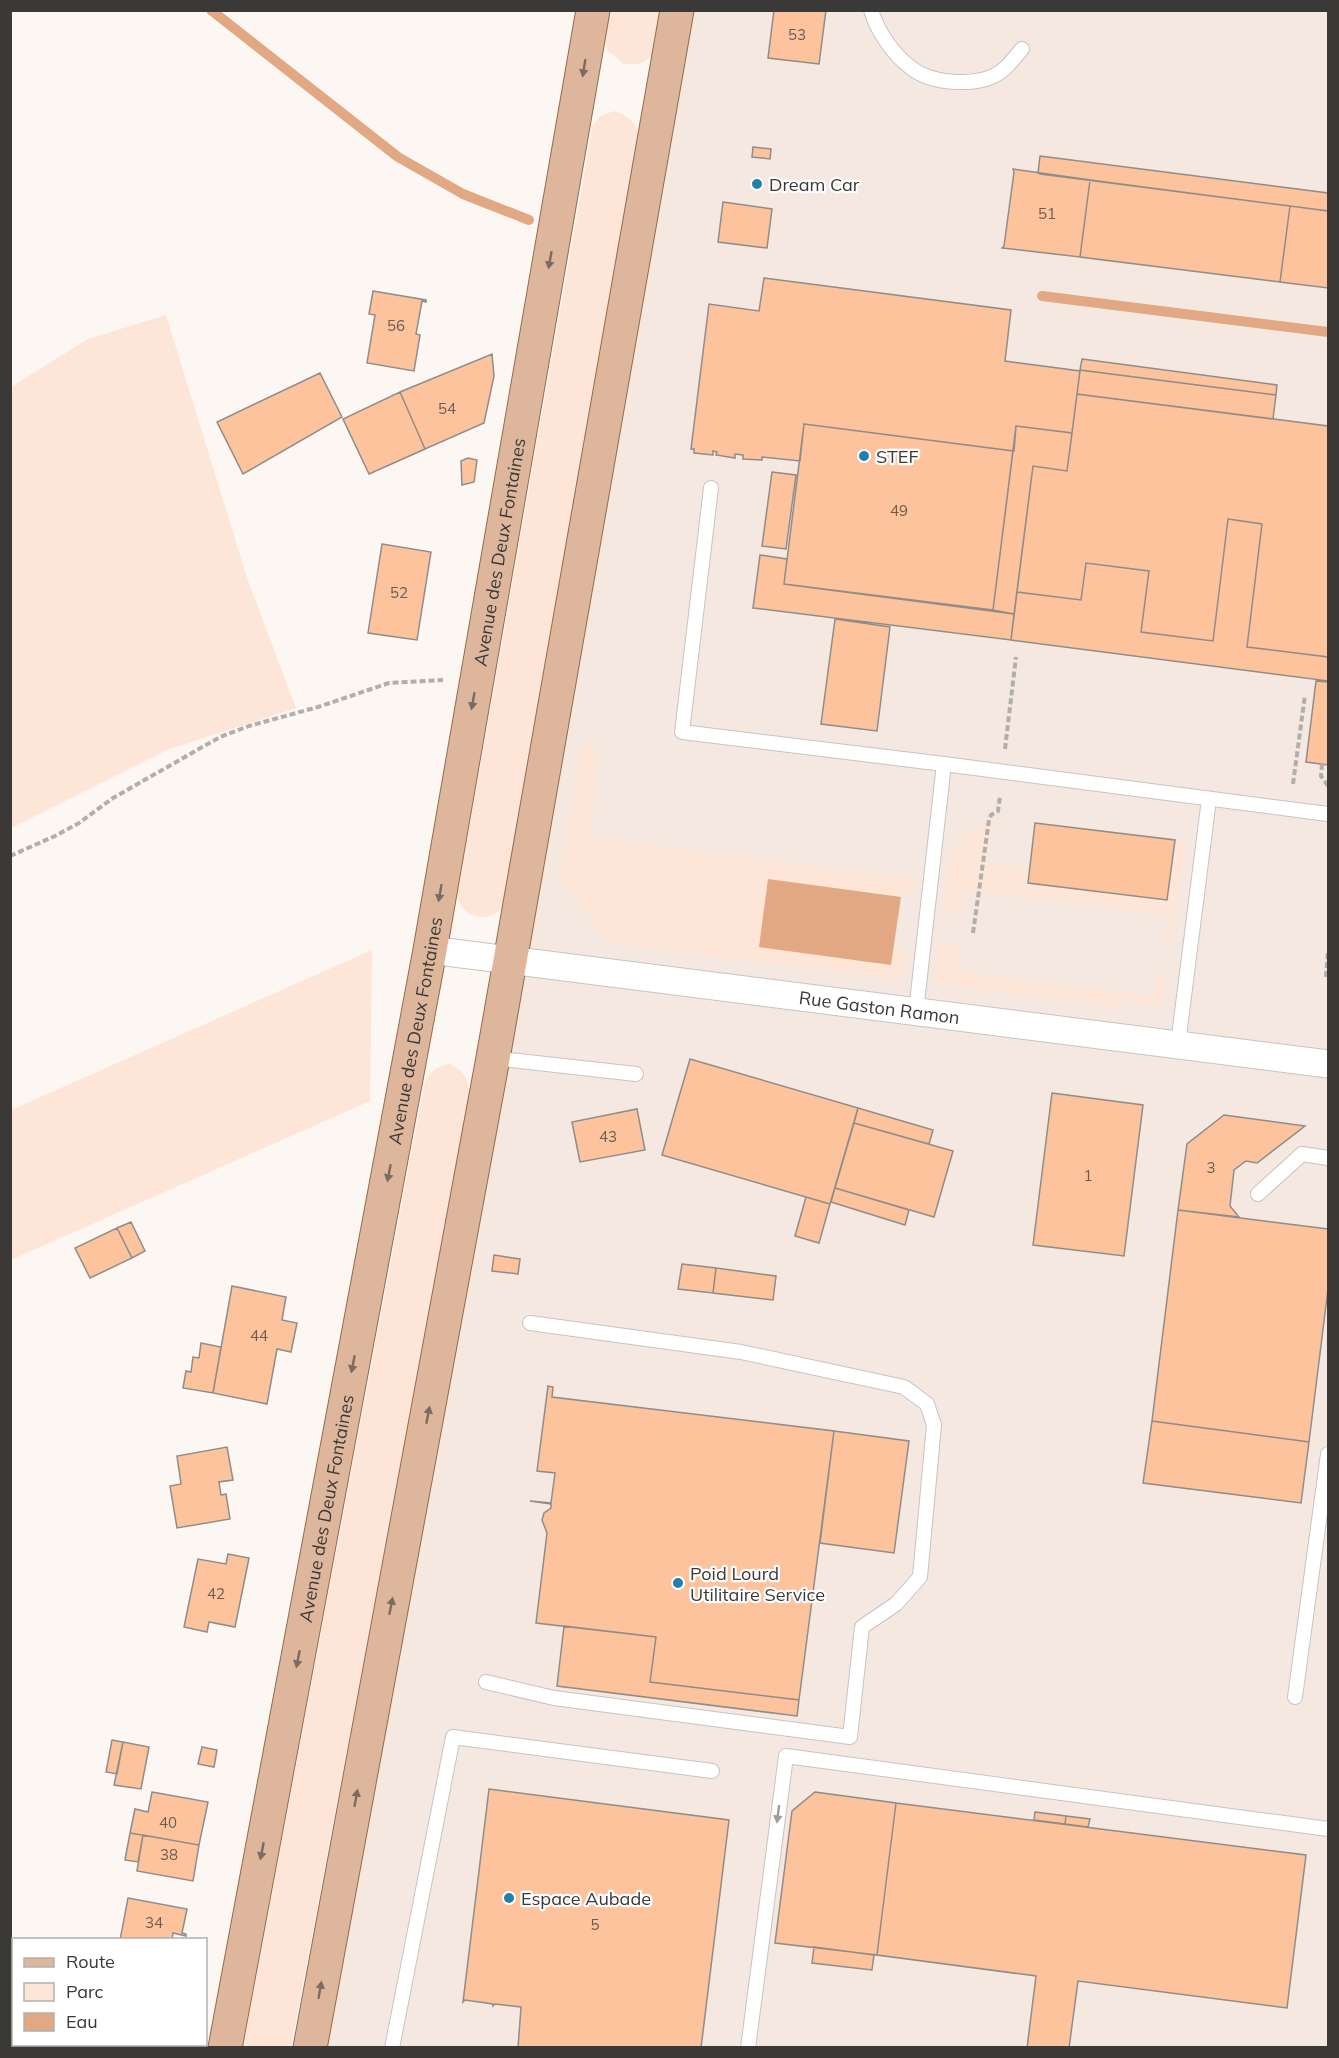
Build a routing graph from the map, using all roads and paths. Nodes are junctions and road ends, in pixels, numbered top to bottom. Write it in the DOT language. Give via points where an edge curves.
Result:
graph roads {
  1 [pos="593,10"];
  2 [pos="677,10"];
  3 [pos="871,10"];
  4 [pos="1022,49"];
  5 [pos="711,488"];
  6 [pos="1016,657"];
  7 [pos="477,681"];
  8 [pos="1305,695"];
  9 [pos="944,764"];
  10 [pos="1322,764"];
  11 [pos="1003,772"];
  12 [pos="1293,784"];
  13 [pos="1329,786"];
  14 [pos="1209,799"];
  15 [pos="1329,814"];
  16 [pos="10,856"];
  17 [pos="973,933"];
  18 [pos="430,950"];
  19 [pos="1329,951"];
  20 [pos="511,960"];
  21 [pos="1326,977"];
  22 [pos="916,1011"];
  23 [pos="1178,1044"];
  24 [pos="493,1058"];
  25 [pos="1329,1064"];
  26 [pos="636,1074"];
  27 [pos="1329,1158"];
  28 [pos="1258,1194"];
  29 [pos="530,1323"];
  30 [pos="1329,1454"];
  31 [pos="486,1682"];
  32 [pos="1295,1697"];
  33 [pos="712,1771"];
  34 [pos="1329,1829"];
  35 [pos="225,2048"];
  36 [pos="310,2048"];
  37 [pos="392,2048"];
  38 [pos="748,2048"];
  1 -- 7 [label="main road, Avenue des Deux Fontaines, one-way"];
  2 -- 20 [label="main road"];
  3 -- 4 [label="lane" via="887,43 911,68 942,81 974,82 992,75 1002,71"];
  5 -- 9 [label="lane" via="682,732"];
  6 -- 11 [label="path"];
  7 -- 16 [label="path" via="389,683 249,726 220,737 113,798 71,828"];
  7 -- 18 [label="main road, Avenue des Deux Fontaines, one-way"];
  8 -- 12 [label="path"];
  9 -- 11 [label="lane"];
  9 -- 22 [label="lane"];
  10 -- 13 [label="path" via="1320,776"];
  11 -- 14 [label="lane"];
  11 -- 17 [label="path" via="998,811 989,820"];
  14 -- 15 [label="lane"];
  14 -- 23 [label="lane"];
  18 -- 20 [label="street, Rue Gaston Ramon"];
  18 -- 35 [label="main road, Avenue des Deux Fontaines, one-way"];
  19 -- 21 [label="path"];
  20 -- 22 [label="street, Rue Gaston Ramon"];
  20 -- 24 [label="main road"];
  22 -- 23 [label="street, Rue Gaston Ramon"];
  23 -- 25 [label="street, Rue Gaston Ramon"];
  24 -- 26 [label="lane"];
  36 -- 24 [label="main road, one-way"];
  27 -- 28 [label="lane" via="1302,1154"];
  29 -- 31 [label="lane" via="741,1352 904,1387 927,1404 934,1425 920,1577 896,1604 862,1627 850,1737 554,1698"];
  30 -- 32 [label="lane"];
  33 -- 37 [label="lane" via="453,1737"];
  34 -- 38 [label="lane, one-way" via="786,1756"];
}
